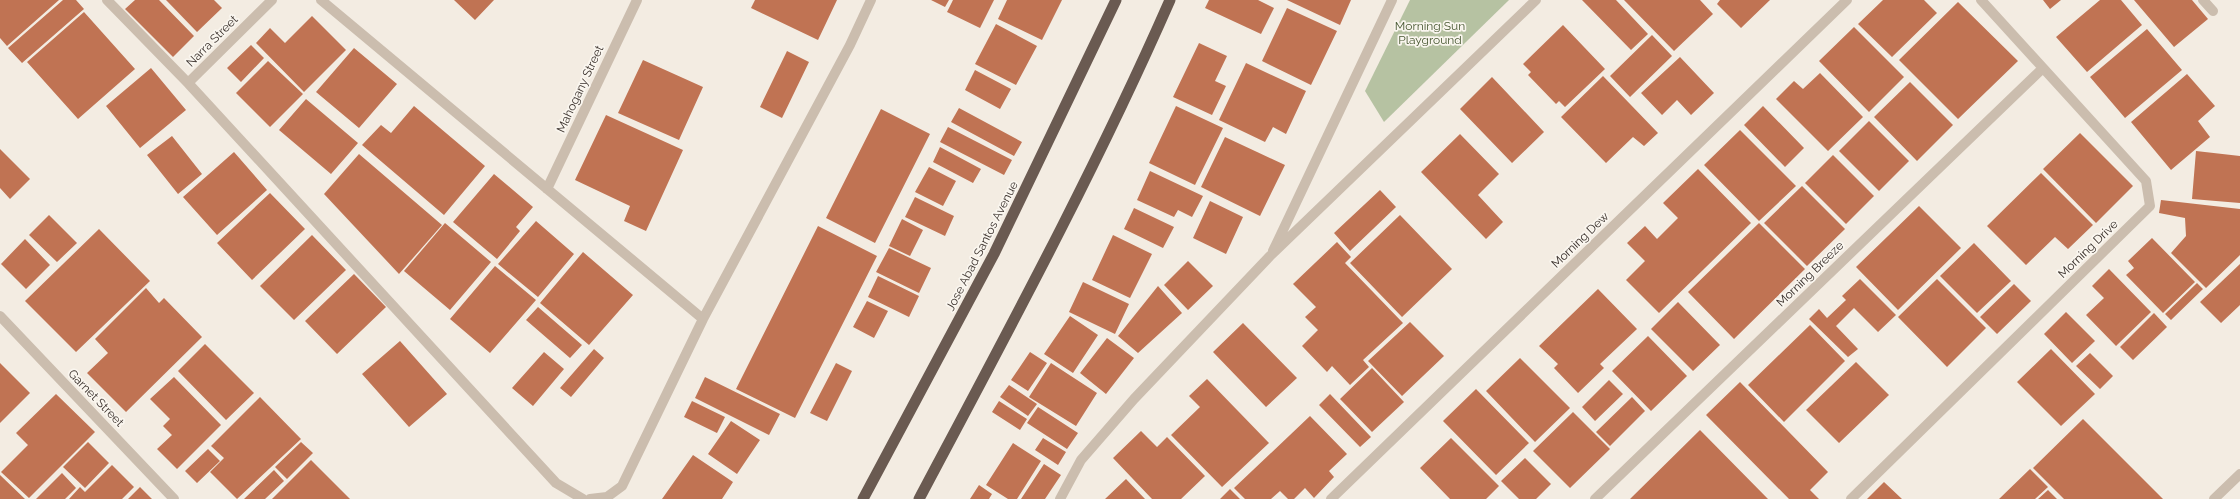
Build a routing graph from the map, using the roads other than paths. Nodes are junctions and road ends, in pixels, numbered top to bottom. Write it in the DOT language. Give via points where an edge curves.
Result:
graph roads {
  1 [pos="107,0"];
  2 [pos="272,0"];
  3 [pos="321,0"];
  4 [pos="637,0"];
  5 [pos="870,0"];
  6 [pos="1116,0"];
  7 [pos="1170,0"];
  8 [pos="1392,0"];
  9 [pos="1536,0"];
  10 [pos="1846,0"];
  11 [pos="1981,0"];
  12 [pos="2203,0"];
  13 [pos="2213,11"];
  14 [pos="2043,68"];
  15 [pos="188,83"];
  16 [pos="547,189"];
  17 [pos="1270,256"];
  18 [pos="0,316"];
  19 [pos="703,319"];
  20 [pos="2240,474"];
  21 [pos="174,499"];
  22 [pos="583,499"];
  23 [pos="590,499"];
  24 [pos="863,499"];
  25 [pos="919,499"];
  26 [pos="1060,499"];
  27 [pos="1331,499"];
  28 [pos="1595,499"];
  29 [pos="1851,499"];
  30 [pos="2214,499"];
  1 -- 15 [label="street"];
  2 -- 15 [label="street, Narra Street"];
  3 -- 16 [label="street"];
  4 -- 16 [label="street, Mahogany Street"];
  5 -- 19 [label="street" via="850,45"];
  6 -- 24 [label="highway, Jose Abad Santos Avenue" via="994,254"];
  7 -- 25 [label="highway" via="1140,67 1034,281"];
  8 -- 17 [label="street"];
  9 -- 17 [label="street"];
  10 -- 27 [label="street, Morning Dew"];
  11 -- 14 [label="street, Morning Drive"];
  12 -- 13 [label="street"];
  14 -- 28 [label="street, Morning Breeze"];
  14 -- 29 [label="street, Morning Drive" via="2146,181 2150,206"];
  15 -- 22 [label="street" via="556,483"];
  16 -- 19 [label="street"];
  17 -- 26 [label="street" via="1134,399 1081,460"];
  18 -- 21 [label="street, Garnet Street"];
  19 -- 23 [label="street" via="622,486 607,496"];
  20 -- 30 [label="street"];
}
